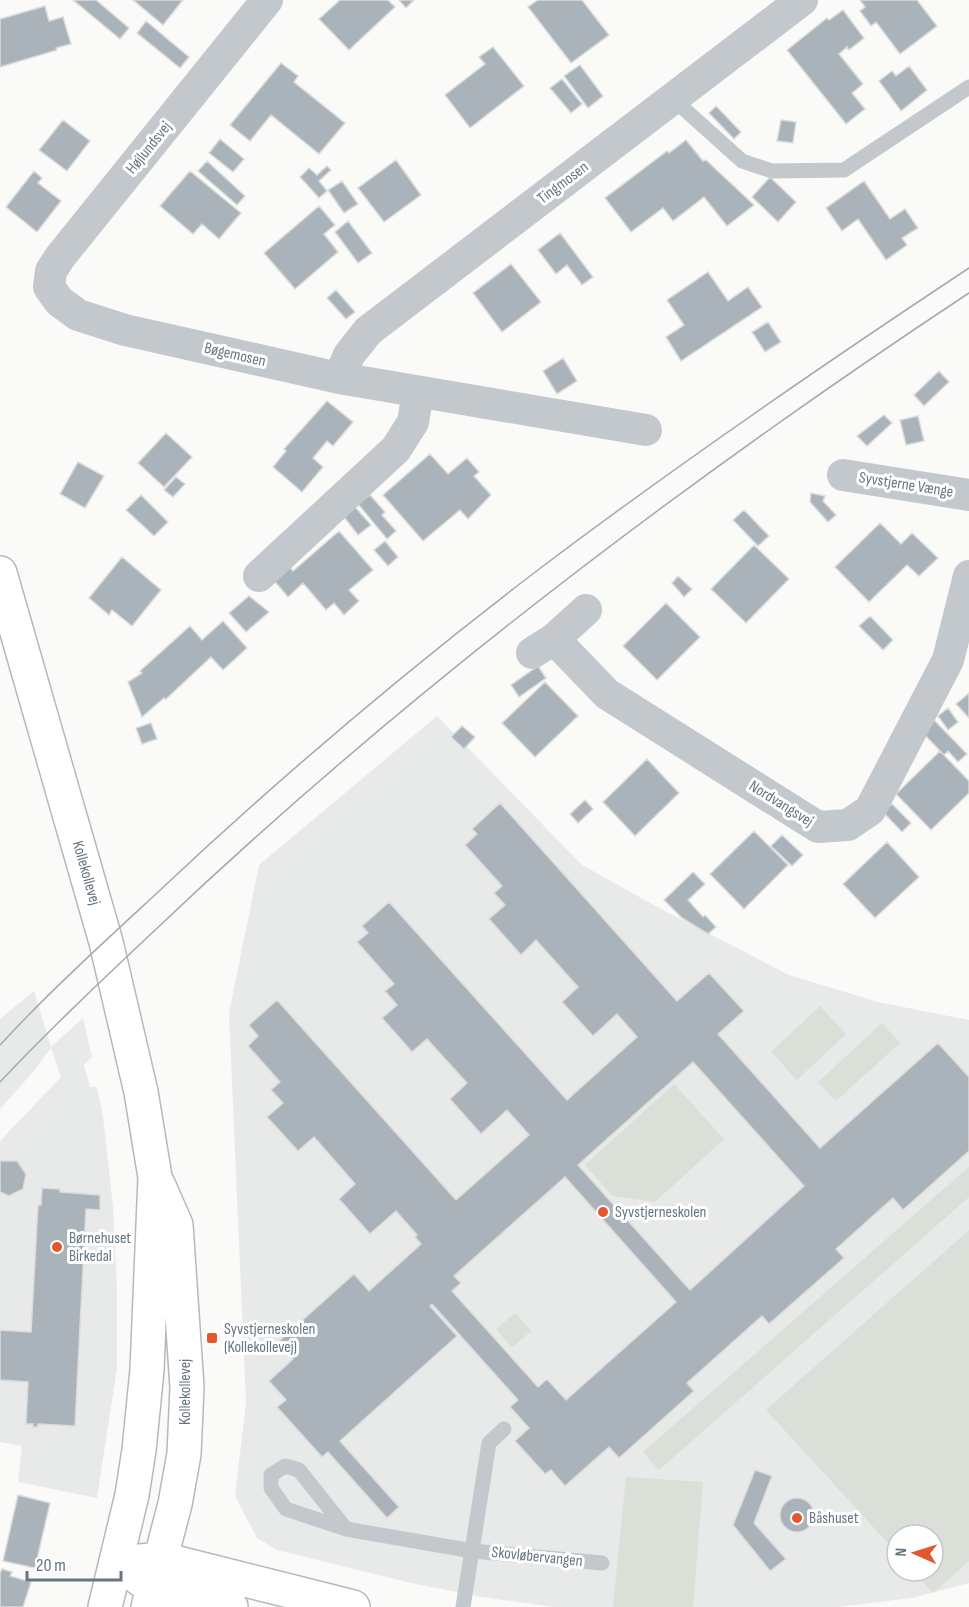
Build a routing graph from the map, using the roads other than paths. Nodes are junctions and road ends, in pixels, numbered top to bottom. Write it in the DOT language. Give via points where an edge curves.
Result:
graph roads {
  1 [pos="267,0"];
  2 [pos="802,0"];
  3 [pos="969,87"];
  4 [pos="673,99"];
  5 [pos="59,301"];
  6 [pos="339,378"];
  7 [pos="418,393"];
  8 [pos="646,430"];
  9 [pos="843,475"];
  10 [pos="969,495"];
  11 [pos="0,573"];
  12 [pos="259,576"];
  13 [pos="969,576"];
  14 [pos="586,610"];
  15 [pos="155,1177"];
  16 [pos="504,1429"];
  17 [pos="346,1529"];
  18 [pos="473,1551"];
  19 [pos="117,1563"];
  20 [pos="602,1563"];
  21 [pos="154,1585"];
  22 [pos="105,1607"];
  23 [pos="231,1607"];
  24 [pos="353,1607"];
  25 [pos="463,1607"];
  1 -- 5 [label="street, Højlundsvej" via="60,257 51,271 49,287"];
  2 -- 4 [label="street, Tingmosen"];
  3 -- 4 [label="lane" via="844,170 772,171 742,161"];
  4 -- 6 [label="street, Tingmosen" via="368,331 349,355"];
  5 -- 6 [label="street, Bøgemosen" via="78,315 125,330"];
  6 -- 7 [label="street, Bøgemosen"];
  7 -- 8 [label="street, Bøgemosen"];
  7 -- 12 [label="street" via="413,422 396,449"];
  9 -- 10 [label="street, Syvstjerne Vænge"];
  11 -- 15 [label="street, Kollekollevej" via="106,942 141,1092"];
  13 -- 14 [label="street, Nordvangsvej" via="948,660 870,810 848,825 818,827 607,694 543,646"];
  15 -- 19 [label="street, Kollekollevej" via="147,1370 137,1462"];
  15 -- 21 [label="street, Kollekollevej" via="176,1225 187,1387 184,1454 176,1504"];
  16 -- 18 [label="lane, Skovløbervangen" via="489,1443"];
  17 -- 17 [label="lane, Skovløbervangen" via="299,1470 285,1466 271,1475 271,1488 286,1509"];
  17 -- 18 [label="lane, Skovløbervangen"];
  18 -- 20 [label="lane, Skovløbervangen"];
  18 -- 25 [label="lane, Skovløbervangen"];
  19 -- 21 [label="street"];
  19 -- 22 [label="street, Kollekollevej"];
  21 -- 23 [label="street"];
  21 -- 24 [label="street"];
}
